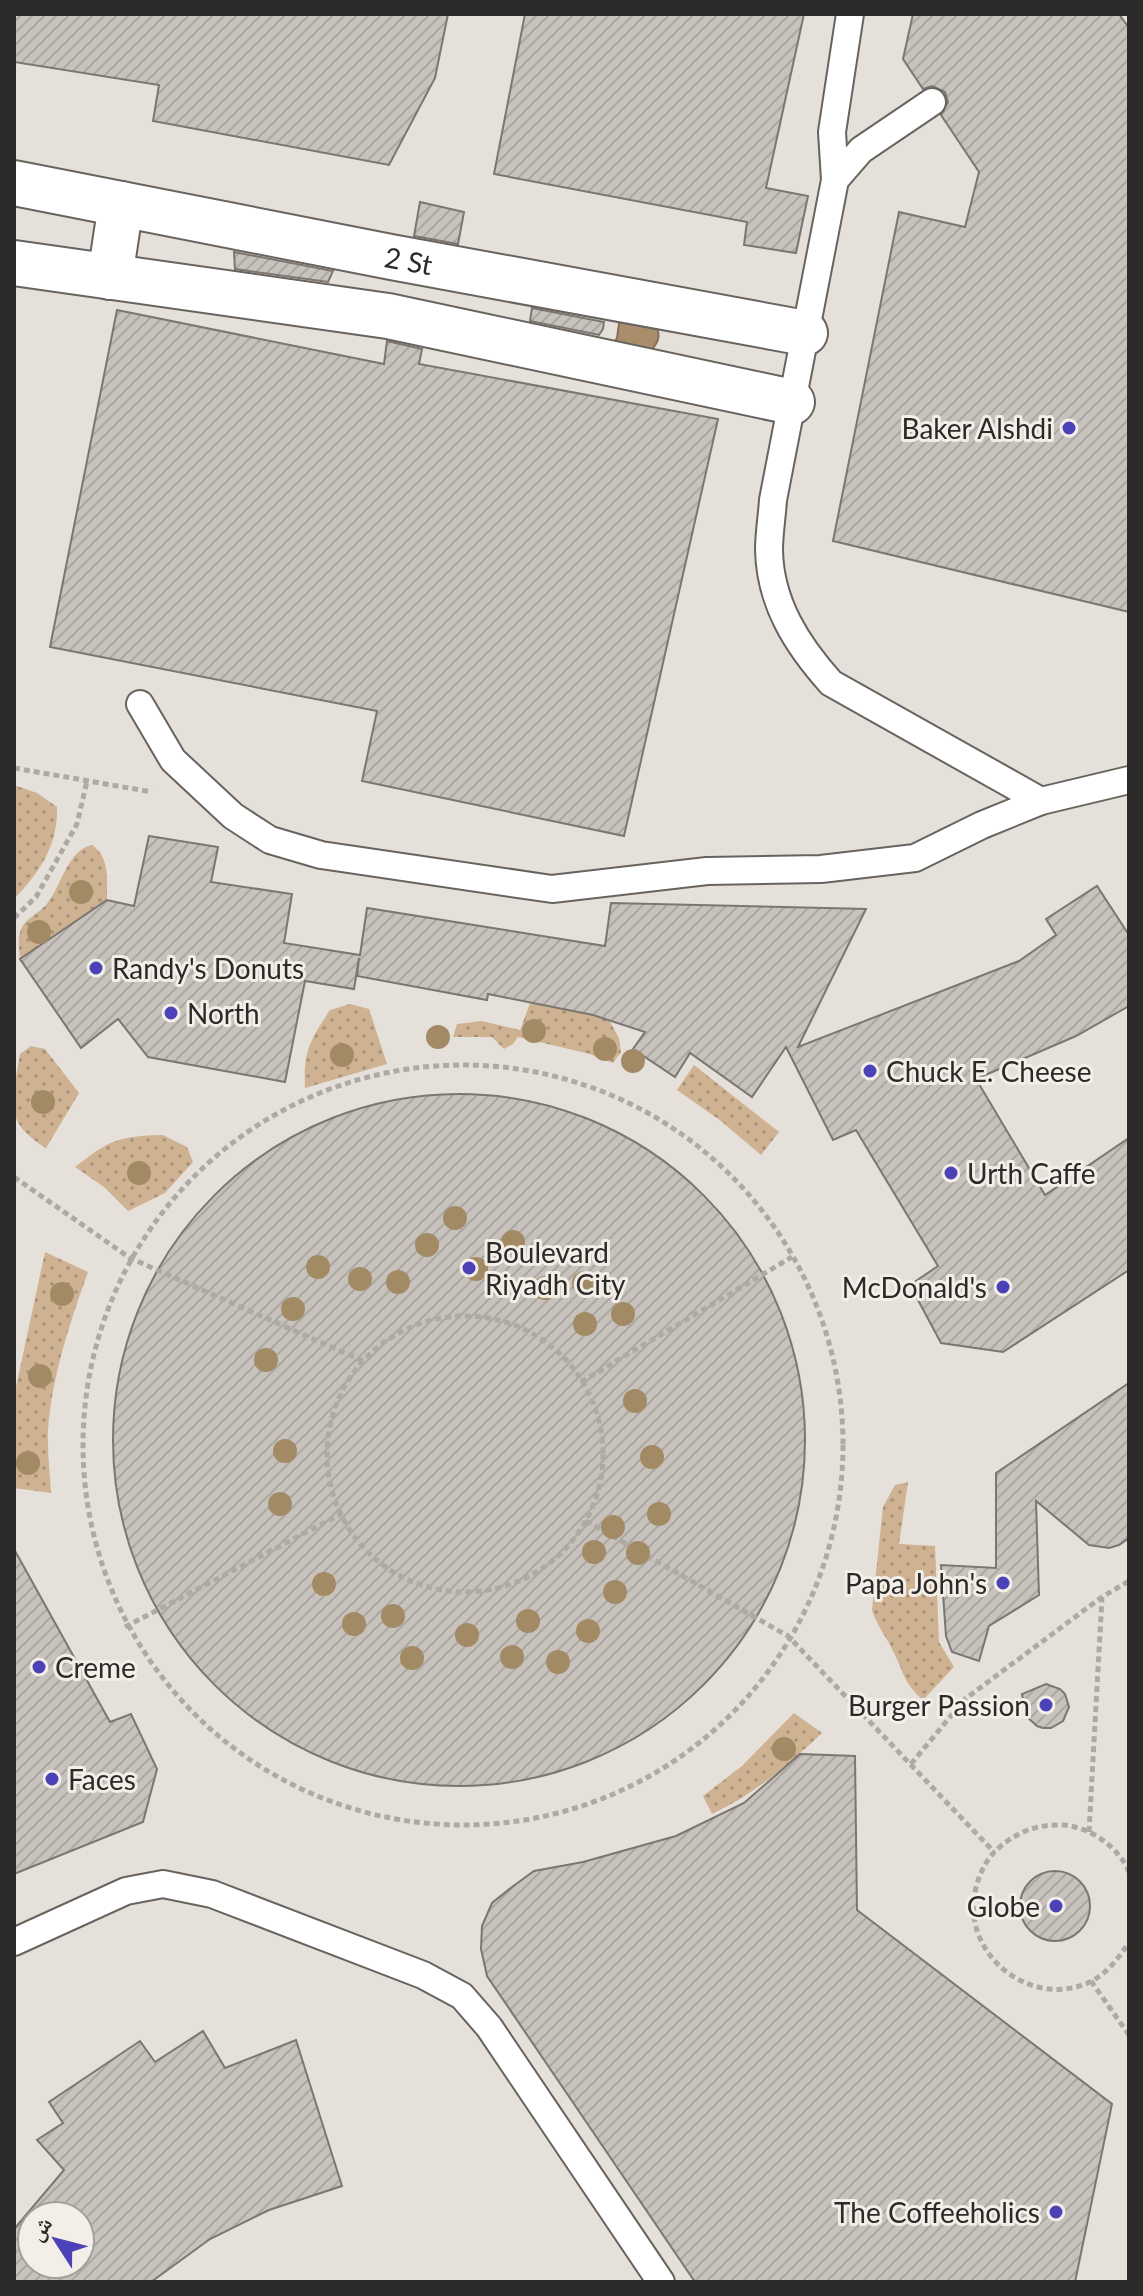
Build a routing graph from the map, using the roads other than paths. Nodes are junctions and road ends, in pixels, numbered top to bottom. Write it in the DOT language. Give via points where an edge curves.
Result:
graph roads {
  1 [pos="850,14"];
  2 [pos="932,102"];
  3 [pos="835,180"];
  4 [pos="14,183"];
  5 [pos="121,204"];
  6 [pos="14,263"];
  7 [pos="424,263"];
  8 [pos="110,277"];
  9 [pos="414,322"];
  10 [pos="805,333"];
  11 [pos="792,402"];
  12 [pos="140,704"];
  13 [pos="1129,780"];
  14 [pos="1041,801"];
  15 [pos="14,1942"];
  16 [pos="661,2282"];
  1 -- 3 [label="lane" via="832,132"];
  2 -- 3 [label="lane" via="861,150"];
  3 -- 10 [label="lane"];
  4 -- 5 [label="street, 2 St"];
  5 -- 7 [label="street, 2 St"];
  5 -- 8 [label="street"];
  6 -- 8 [label="street, 2 St"];
  7 -- 9 [label="street"];
  7 -- 10 [label="street, 2 St"];
  8 -- 9 [label="street, 2 St"];
  9 -- 11 [label="street, 2 St"];
  10 -- 11 [label="lane"];
  11 -- 14 [label="lane" via="769,551 786,623 831,683"];
  12 -- 14 [label="lane" via="173,760 233,816 270,840 321,855 552,889 707,871 821,869 915,858"];
  13 -- 14 [label="lane"];
  15 -- 16 [label="lane" via="126,1891 163,1884 212,1894 423,1975 462,1996 489,2027"];
}
